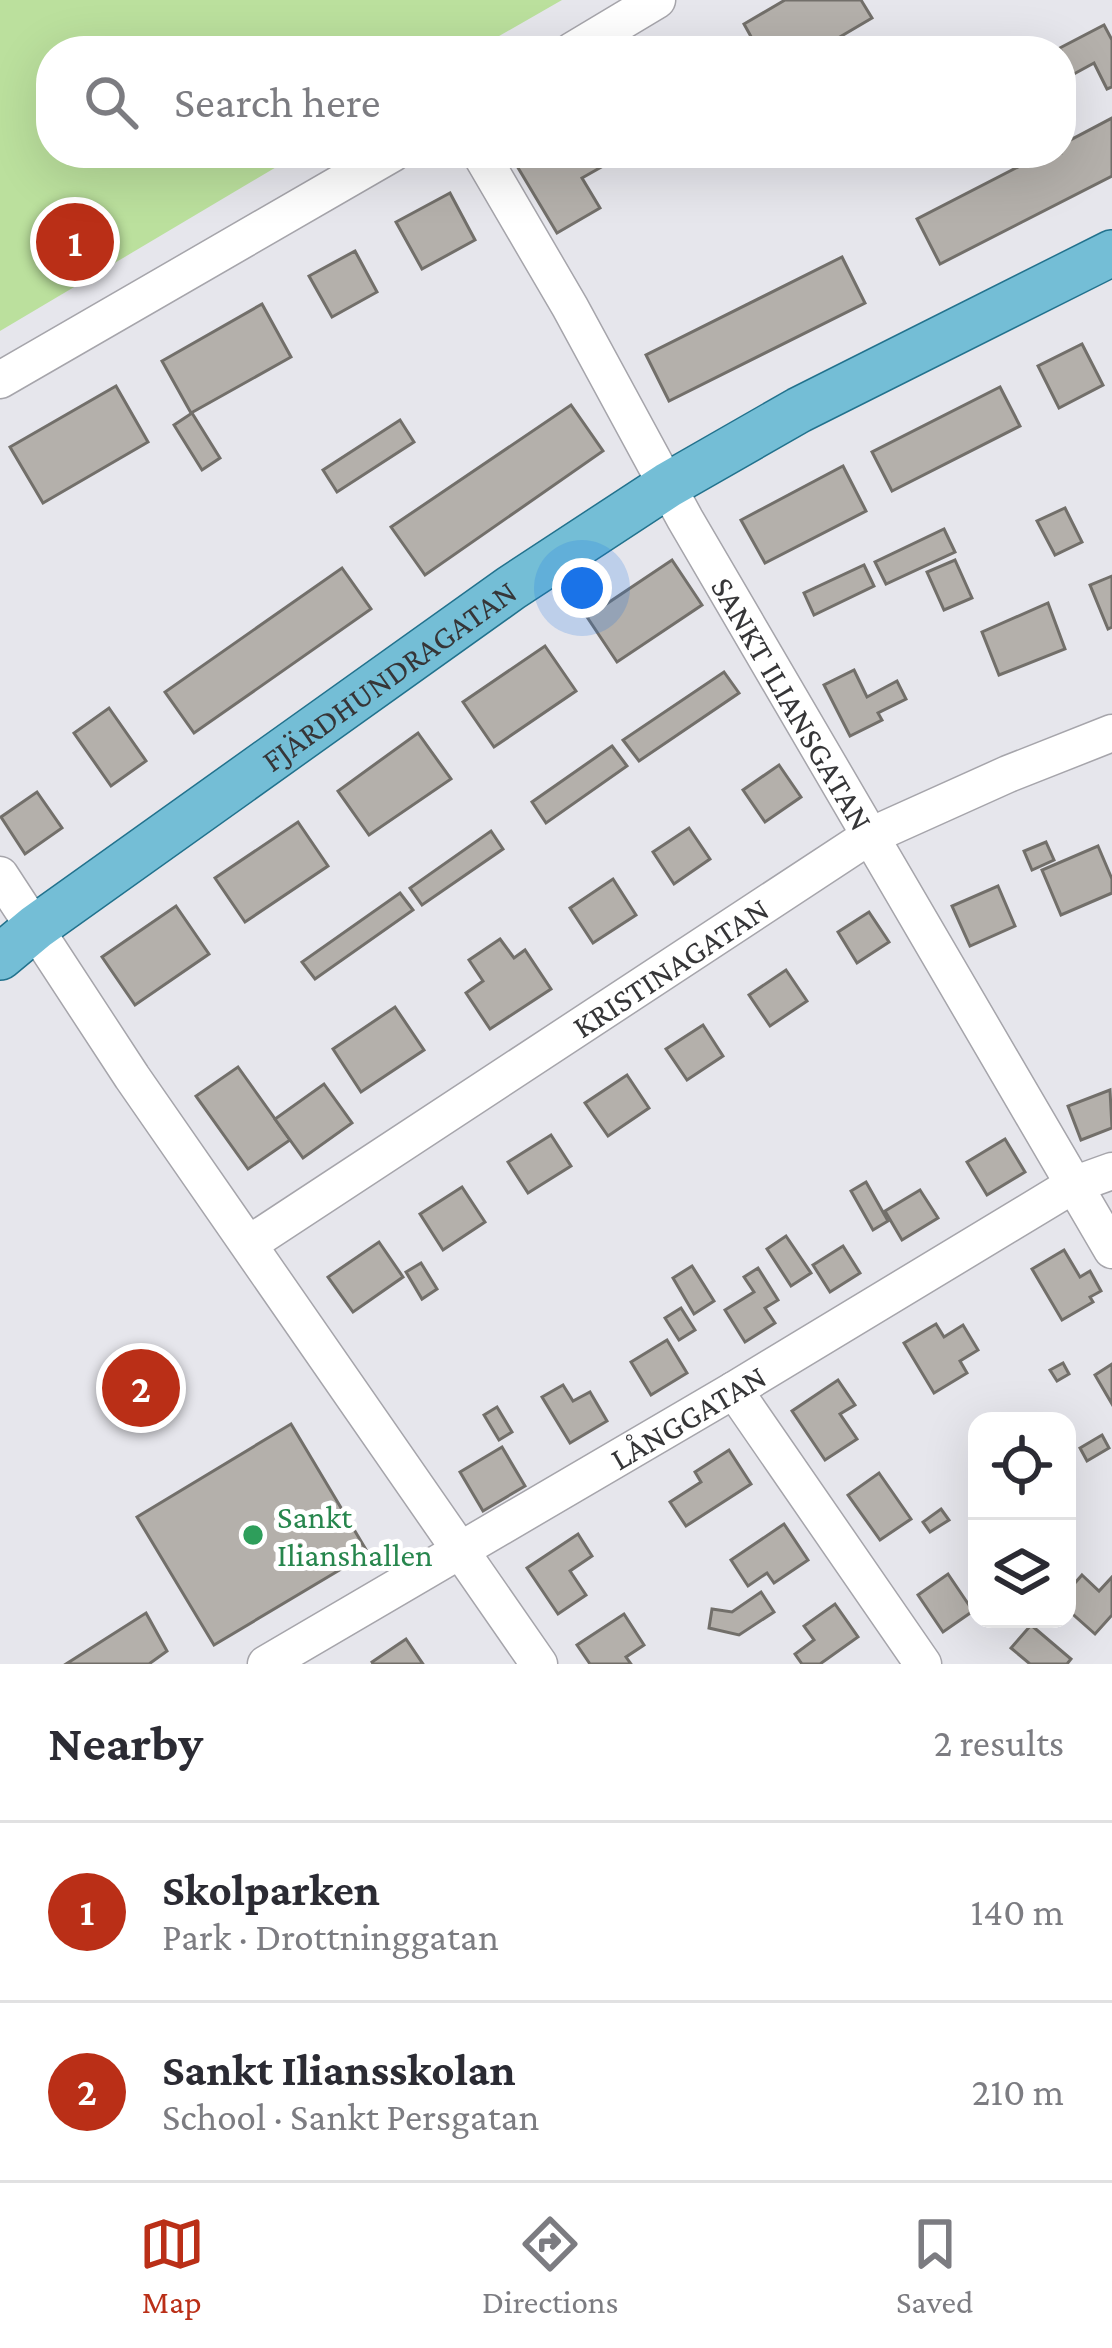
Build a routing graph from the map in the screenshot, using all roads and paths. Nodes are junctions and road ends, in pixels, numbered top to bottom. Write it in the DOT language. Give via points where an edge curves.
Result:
graph roads {
  1 [pos="657,0"];
  2 [pos="597,36"];
  3 [pos="366,168"];
  4 [pos="489,168"];
  5 [pos="1112,253"];
  6 [pos="2,373"];
  7 [pos="668,485"];
  8 [pos="1112,734"];
  9 [pos="868,837"];
  10 [pos="0,874"];
  11 [pos="36,927"];
  12 [pos="0,957"];
  13 [pos="1112,1171"];
  14 [pos="1073,1185"];
  15 [pos="249,1244"];
  16 [pos="1112,1250"];
  17 [pos="734,1390"];
  18 [pos="459,1549"];
  19 [pos="266,1664"];
  20 [pos="539,1664"];
  21 [pos="923,1664"];
  1 -- 2 [label="street"];
  3 -- 6 [label="street"];
  4 -- 7 [label="street, SANKT ILIANSGATAN"];
  5 -- 7 [label="main road, FJÄRDHUNDRAGATAN"];
  7 -- 9 [label="street, SANKT ILIANSGATAN"];
  7 -- 11 [label="main road, FJÄRDHUNDRAGATAN" via="511,587"];
  8 -- 9 [label="street, KRISTINAGATAN"];
  9 -- 14 [label="street, SANKT ILIANSGATAN"];
  9 -- 15 [label="street, KRISTINAGATAN"];
  10 -- 11 [label="street"];
  11 -- 12 [label="main road, FJÄRDHUNDRAGATAN"];
  11 -- 15 [label="street"];
  13 -- 14 [label="street, LÅNGGATAN"];
  14 -- 16 [label="street, SANKT ILIANSGATAN"];
  14 -- 17 [label="street, LÅNGGATAN"];
  15 -- 18 [label="street"];
  17 -- 18 [label="street, LÅNGGATAN"];
  17 -- 21 [label="street"];
  18 -- 19 [label="street, LÅNGGATAN"];
  18 -- 20 [label="street"];
}
